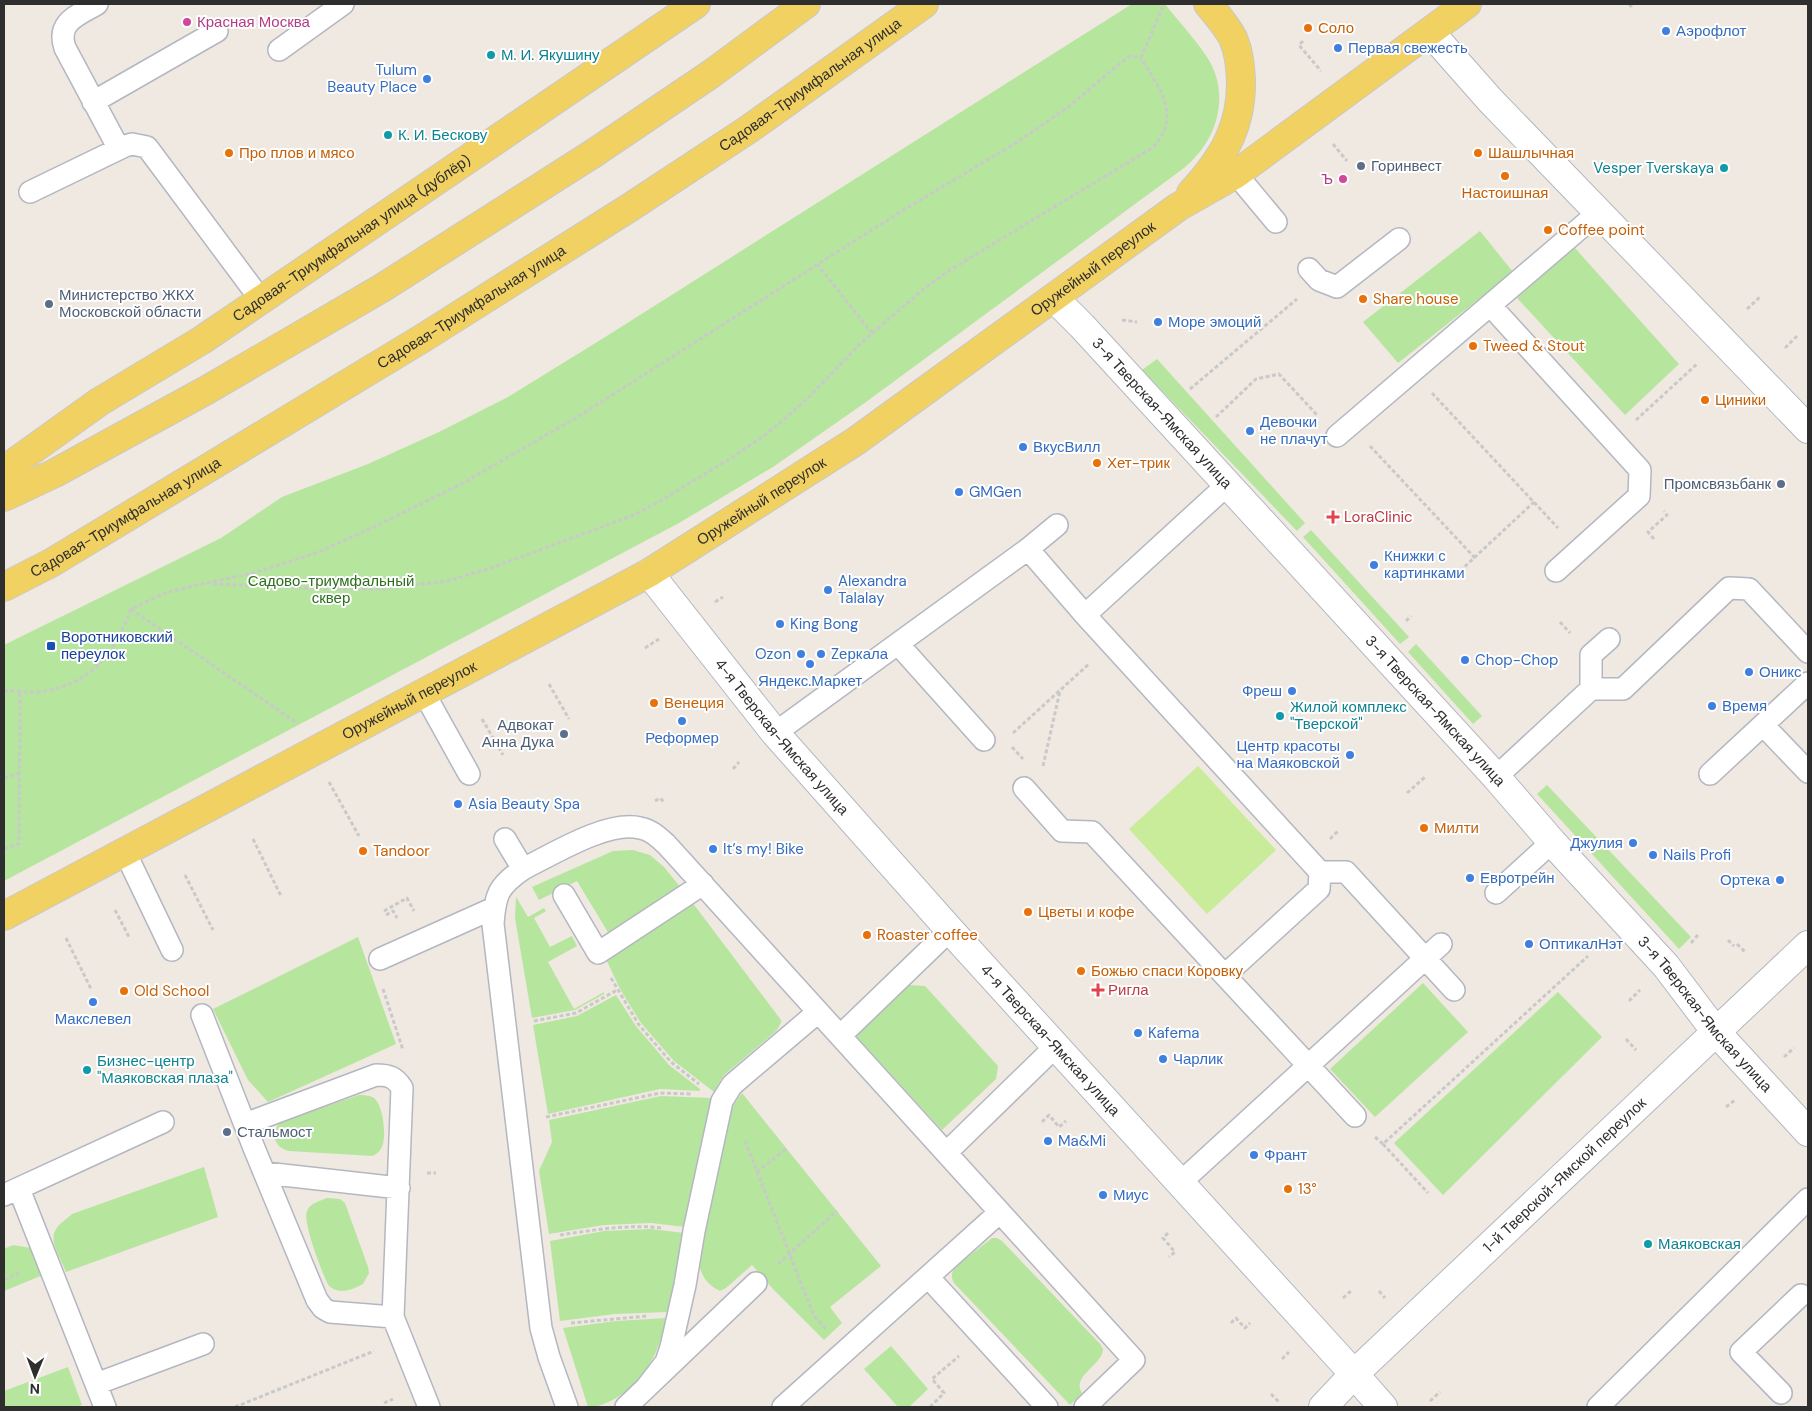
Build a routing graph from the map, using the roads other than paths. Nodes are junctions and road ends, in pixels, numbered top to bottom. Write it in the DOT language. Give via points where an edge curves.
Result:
graph roads {
  1 [pos="97,4"];
  2 [pos="343,4"];
  3 [pos="696,4"];
  4 [pos="806,4"];
  5 [pos="924,4"];
  6 [pos="1208,4"];
  7 [pos="1467,4"];
  8 [pos="319,11"];
  9 [pos="217,32"];
  10 [pos="1430,32"];
  11 [pos="280,50"];
  12 [pos="94,102"];
  13 [pos="119,149"];
  14 [pos="1236,174"];
  15 [pos="30,192"];
  16 [pos="1178,208"];
  17 [pos="1599,212"];
  18 [pos="1276,222"];
  19 [pos="1399,239"];
  20 [pos="1314,274"];
  21 [pos="1054,298"];
  22 [pos="262,300"];
  23 [pos="1490,305"];
  24 [pos="1808,429"];
  25 [pos="1337,436"];
  26 [pos="4,470"];
  27 [pos="1227,485"];
  28 [pos="4,497"];
  29 [pos="1057,525"];
  30 [pos="1028,549"];
  31 [pos="1556,571"];
  32 [pos="649,572"];
  33 [pos="4,587"];
  34 [pos="1085,616"];
  35 [pos="1609,640"];
  36 [pos="898,644"];
  37 [pos="1808,652"];
  38 [pos="1808,682"];
  39 [pos="1591,689"];
  40 [pos="424,693"];
  41 [pos="1763,724"];
  42 [pos="775,733"];
  43 [pos="984,740"];
  44 [pos="1808,772"];
  45 [pos="469,774"];
  46 [pos="1710,774"];
  47 [pos="1496,777"];
  48 [pos="1030,794"];
  49 [pos="505,839"];
  50 [pos="1552,842"];
  51 [pos="125,852"];
  52 [pos="523,869"];
  53 [pos="1320,872"];
  54 [pos="703,884"];
  55 [pos="1496,893"];
  56 [pos="564,895"];
  57 [pos="494,908"];
  58 [pos="4,916"];
  59 [pos="950,930"];
  60 [pos="1441,944"];
  61 [pos="1808,945"];
  62 [pos="172,950"];
  63 [pos="1425,958"];
  64 [pos="380,959"];
  65 [pos="1225,975"];
  66 [pos="1454,990"];
  67 [pos="818,1012"];
  68 [pos="202,1014"];
  69 [pos="1716,1032"];
  70 [pos="840,1036"];
  71 [pos="1056,1046"];
  72 [pos="1308,1066"];
  73 [pos="1355,1116"];
  74 [pos="163,1122"];
  75 [pos="245,1124"];
  76 [pos="1808,1131"];
  77 [pos="946,1153"];
  78 [pos="265,1173"];
  79 [pos="1181,1182"];
  80 [pos="399,1188"];
  81 [pos="11,1192"];
  82 [pos="1808,1199"];
  83 [pos="1000,1212"];
  84 [pos="928,1277"];
  85 [pos="756,1283"];
  86 [pos="685,1285"];
  87 [pos="1801,1295"];
  88 [pos="392,1317"];
  89 [pos="720,1318"];
  90 [pos="203,1344"];
  91 [pos="1354,1374"];
  92 [pos="96,1384"];
  93 [pos="646,1388"];
  94 [pos="1781,1394"];
  95 [pos="105,1407"];
  96 [pos="429,1407"];
  97 [pos="567,1407"];
  98 [pos="626,1407"];
  99 [pos="783,1407"];
  100 [pos="1048,1407"];
  101 [pos="1086,1407"];
  102 [pos="1323,1407"];
  103 [pos="1383,1407"];
  104 [pos="1598,1407"];
  1 -- 12 [label="lane" via="72,18 62,32 62,40"];
  2 -- 8 [label="lane"];
  3 -- 22 [label="main road, Садовая-Триумфальная улица (дублёр)"];
  4 -- 28 [label="main road" via="711,74 594,153 382,288 197,395 55,473"];
  5 -- 33 [label="main road, Садовая-Триумфальная улица" via="749,129 629,208 406,348 51,563"];
  6 -- 16 [label="main road" via="1224,22 1240,61 1238,117 1229,142 1208,174"];
  7 -- 10 [label="main road, Оружейный переулок"];
  8 -- 11 [label="lane"];
  9 -- 12 [label="lane"];
  10 -- 14 [label="main road, Оружейный переулок"];
  10 -- 17 [label="street" via="1490,100"];
  12 -- 13 [label="lane"];
  13 -- 15 [label="lane"];
  13 -- 22 [label="lane" via="132,144 147,147 153,153"];
  14 -- 16 [label="main road, Оружейный переулок"];
  14 -- 18 [label="lane"];
  16 -- 21 [label="main road, Оружейный переулок"];
  17 -- 23 [label="lane"];
  17 -- 24 [label="street"];
  19 -- 20 [label="lane" via="1337,287"];
  21 -- 27 [label="street, 3-я Тверская-Ямская улица"];
  21 -- 32 [label="main road, Оружейный переулок" via="856,441"];
  22 -- 26 [label="main road, Садовая-Триумфальная улица (дублёр)" via="99,402"];
  23 -- 25 [label="lane"];
  23 -- 31 [label="lane" via="1640,470 1640,496"];
  27 -- 34 [label="lane"];
  27 -- 47 [label="street, 3-я Тверская-Ямская улица"];
  29 -- 30 [label="lane"];
  30 -- 34 [label="lane"];
  30 -- 36 [label="lane"];
  32 -- 40 [label="main road, Оружейный переулок"];
  32 -- 42 [label="street, 4-я Тверская-Ямская улица"];
  34 -- 53 [label="lane"];
  35 -- 39 [label="lane" via="1591,655"];
  36 -- 42 [label="lane"];
  36 -- 43 [label="lane"];
  37 -- 39 [label="lane" via="1749,589 1729,588 1623,689"];
  38 -- 41 [label="lane"];
  39 -- 47 [label="lane"];
  40 -- 45 [label="lane"];
  40 -- 51 [label="main road, Оружейный переулок"];
  41 -- 44 [label="lane"];
  41 -- 46 [label="lane"];
  42 -- 59 [label="street, 4-я Тверская-Ямская улица"];
  47 -- 50 [label="street, 3-я Тверская-Ямская улица"];
  48 -- 65 [label="lane" via="1062,831 1092,832"];
  49 -- 52 [label="lane"];
  50 -- 55 [label="lane"];
  50 -- 69 [label="street, 3-я Тверская-Ямская улица" via="1666,966"];
  51 -- 58 [label="main road, Оружейный переулок"];
  51 -- 62 [label="lane"];
  52 -- 54 [label="lane" via="604,830 622,826 654,833"];
  52 -- 57 [label="lane" via="498,892"];
  53 -- 63 [label="lane" via="1346,872"];
  53 -- 65 [label="lane" via="1319,889"];
  54 -- 56 [label="lane" via="598,953"];
  54 -- 67 [label="lane"];
  57 -- 64 [label="lane"];
  57 -- 97 [label="lane" via="493,924 541,1328"];
  59 -- 70 [label="lane"];
  59 -- 71 [label="street, 4-я Тверская-Ямская улица"];
  60 -- 63 [label="lane"];
  61 -- 69 [label="street, 1-й Тверской-Ямской переулок"];
  63 -- 66 [label="lane"];
  63 -- 72 [label="lane"];
  65 -- 72 [label="lane"];
  67 -- 70 [label="lane"];
  67 -- 86 [label="lane" via="732,1084 714,1095"];
  68 -- 75 [label="lane"];
  69 -- 76 [label="street, 3-я Тверская-Ямская улица"];
  69 -- 91 [label="street, 1-й Тверской-Ямской переулок"];
  70 -- 77 [label="lane"];
  71 -- 77 [label="lane"];
  71 -- 79 [label="street, 4-я Тверская-Ямская улица"];
  72 -- 73 [label="lane"];
  72 -- 79 [label="lane"];
  74 -- 81 [label="lane"];
  75 -- 78 [label="lane"];
  75 -- 80 [label="lane" via="376,1075 387,1075 397,1080 402,1088"];
  77 -- 83 [label="lane"];
  78 -- 80 [label="lane"];
  78 -- 88 [label="lane" via="323,1308 341,1314"];
  79 -- 91 [label="street, 4-я Тверская-Ямская улица"];
  80 -- 88 [label="lane"];
  81 -- 92 [label="lane"];
  82 -- 104 [label="lane"];
  83 -- 84 [label="lane"];
  83 -- 101 [label="lane" via="1134,1360"];
  84 -- 99 [label="lane"];
  84 -- 100 [label="lane"];
  85 -- 89 [label="lane"];
  86 -- 89 [label="lane" via="685,1305 694,1320 708,1323"];
  86 -- 93 [label="lane" via="666,1362"];
  87 -- 94 [label="lane" via="1742,1352"];
  88 -- 96 [label="lane"];
  89 -- 93 [label="lane"];
  90 -- 92 [label="lane"];
  91 -- 102 [label="street, 1-й Тверской-Ямской переулок"];
  91 -- 103 [label="street, 4-я Тверская-Ямская улица"];
  92 -- 95 [label="lane"];
  93 -- 98 [label="lane"];
}
